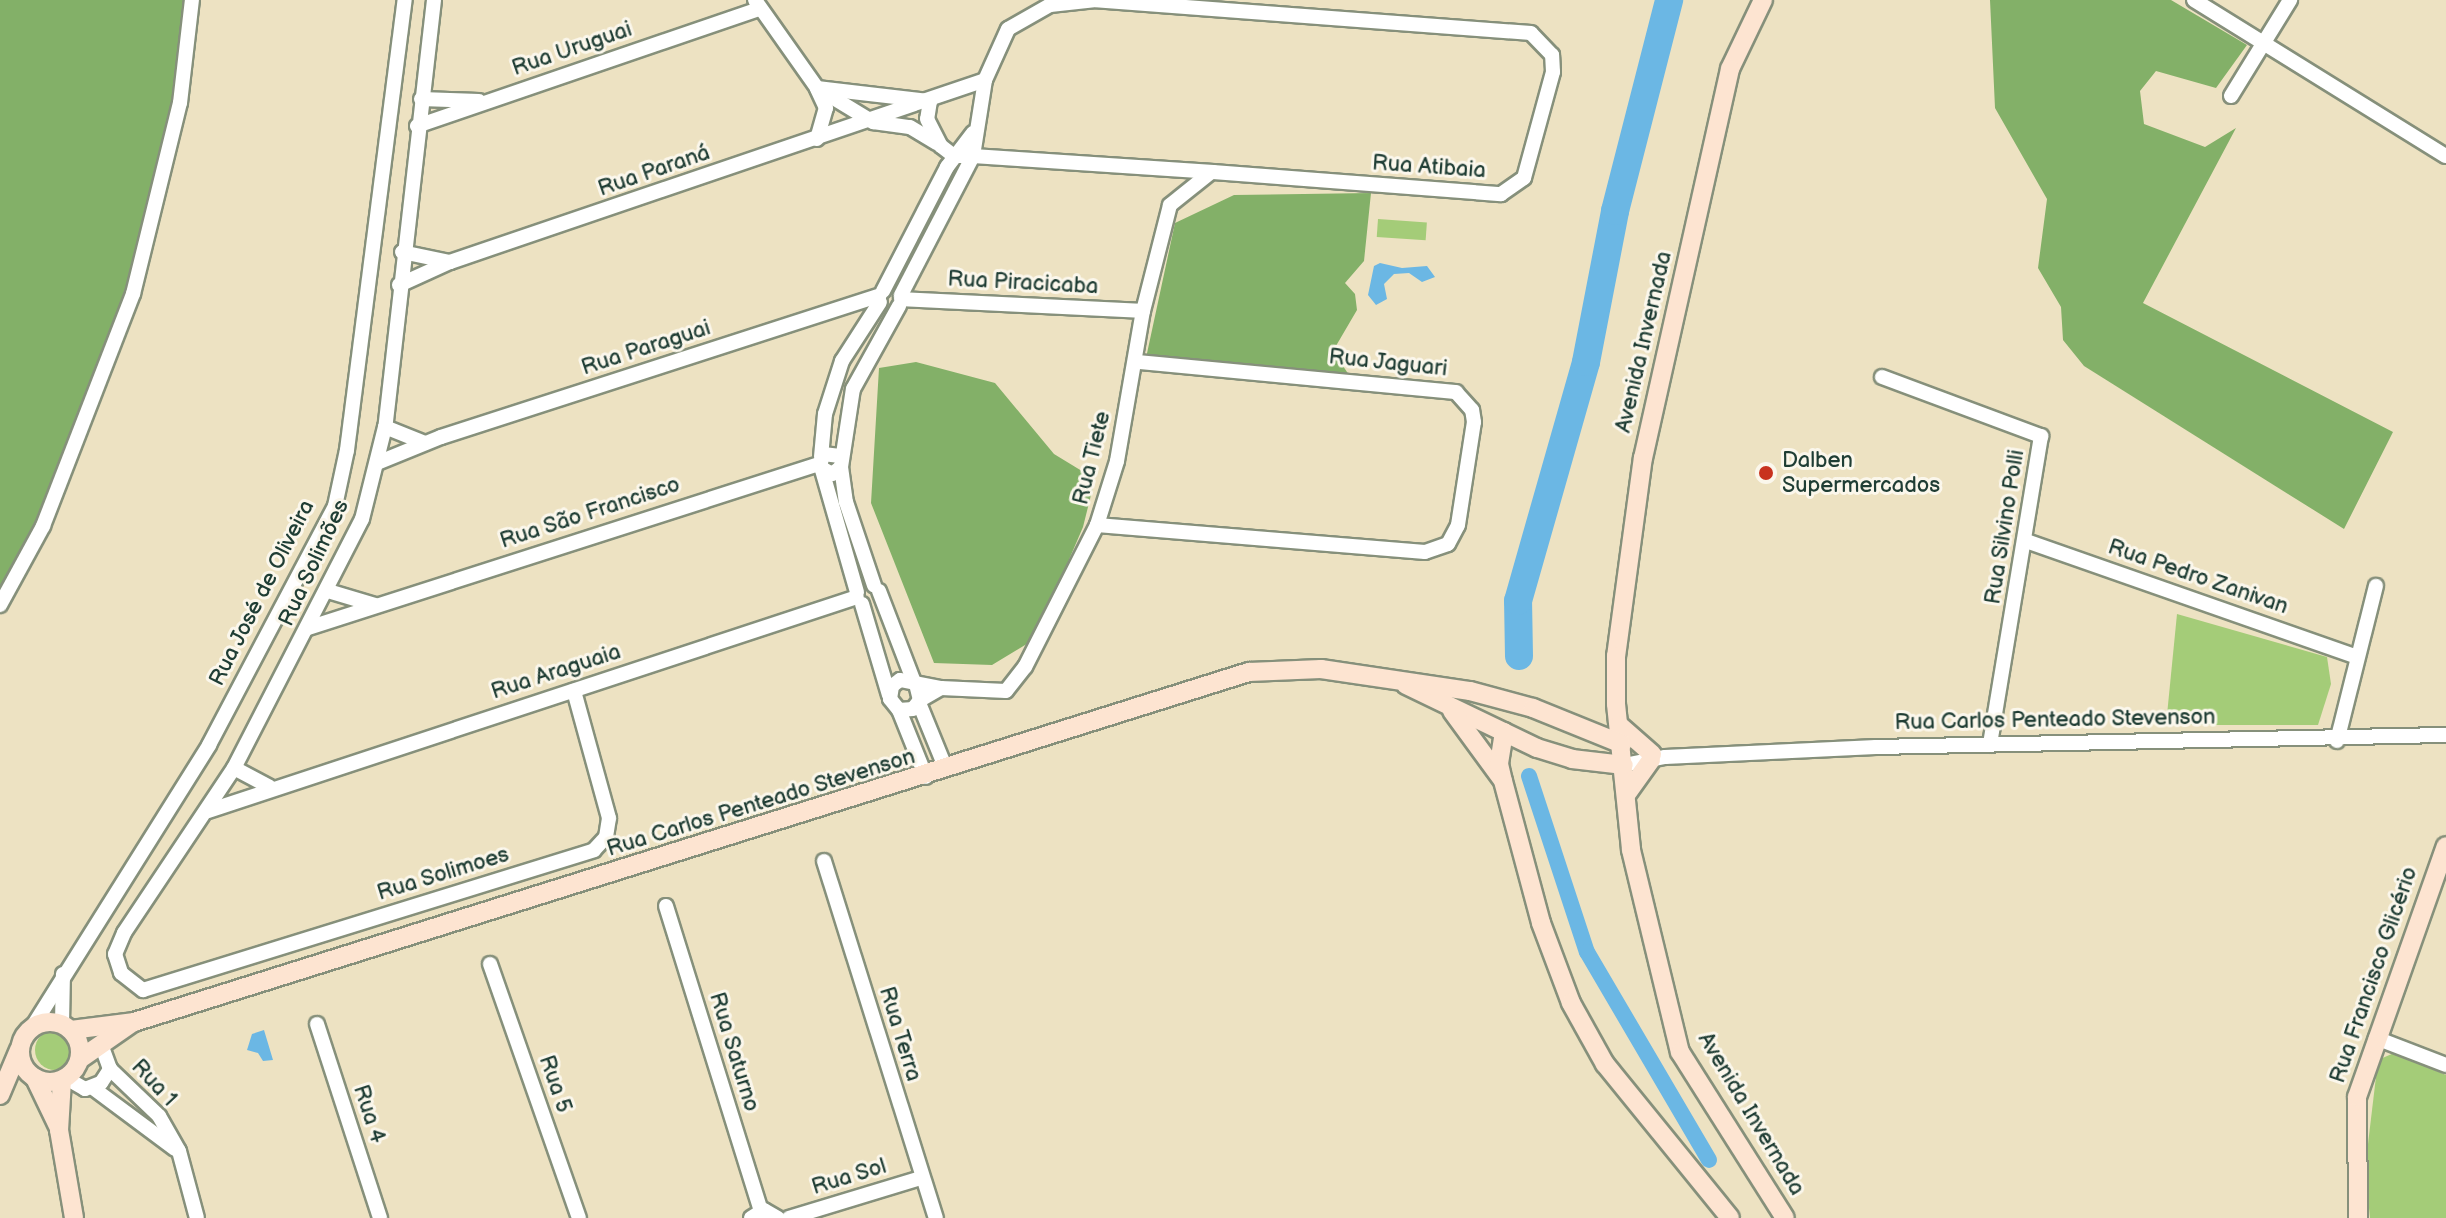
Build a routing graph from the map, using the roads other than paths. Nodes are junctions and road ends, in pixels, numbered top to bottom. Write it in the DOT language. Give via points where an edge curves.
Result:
graph roads {
  1 [pos="192,0"];
  2 [pos="405,0"];
  3 [pos="434,0"];
  4 [pos="1763,0"];
  5 [pos="2194,0"];
  6 [pos="2290,0"];
  7 [pos="756,4"];
  8 [pos="2262,43"];
  9 [pos="985,80"];
  10 [pos="817,88"];
  11 [pos="2231,96"];
  12 [pos="421,99"];
  13 [pos="492,100"];
  14 [pos="930,101"];
  15 [pos="873,122"];
  16 [pos="417,126"];
  17 [pos="973,133"];
  18 [pos="817,139"];
  19 [pos="941,146"];
  20 [pos="954,156"];
  21 [pos="973,156"];
  22 [pos="2446,156"];
  23 [pos="1213,172"];
  24 [pos="402,252"];
  25 [pos="450,262"];
  26 [pos="399,285"];
  27 [pos="881,296"];
  28 [pos="900,300"];
  29 [pos="1143,311"];
  30 [pos="1136,362"];
  31 [pos="1882,377"];
  32 [pos="385,427"];
  33 [pos="425,443"];
  34 [pos="840,462"];
  35 [pos="377,463"];
  36 [pos="821,464"];
  37 [pos="1097,525"];
  38 [pos="2026,541"];
  39 [pos="2376,586"];
  40 [pos="876,588"];
  41 [pos="328,591"];
  42 [pos="858,598"];
  43 [pos="0,605"];
  44 [pos="375,605"];
  45 [pos="308,628"];
  46 [pos="2355,656"];
  47 [pos="915,683"];
  48 [pos="1406,685"];
  49 [pos="941,688"];
  50 [pos="574,691"];
  51 [pos="889,695"];
  52 [pos="920,702"];
  53 [pos="1616,704"];
  54 [pos="1533,708"];
  55 [pos="1450,709"];
  56 [pos="899,710"];
  57 [pos="1619,725"];
  58 [pos="1583,729"];
  59 [pos="1504,732"];
  60 [pos="2446,735"];
  61 [pos="2337,741"];
  62 [pos="1622,744"];
  63 [pos="1990,745"];
  64 [pos="1656,757"];
  65 [pos="1624,765"];
  66 [pos="234,768"];
  67 [pos="946,769"];
  68 [pos="926,777"];
  69 [pos="1503,781"];
  70 [pos="269,787"];
  71 [pos="1626,795"];
  72 [pos="208,811"];
  73 [pos="2446,846"];
  74 [pos="824,861"];
  75 [pos="666,906"];
  76 [pos="490,964"];
  77 [pos="63,973"];
  78 [pos="143,990"];
  79 [pos="134,1022"];
  80 [pos="317,1024"];
  81 [pos="33,1026"];
  82 [pos="66,1027"];
  83 [pos="2376,1038"];
  84 [pos="101,1044"];
  85 [pos="20,1049"];
  86 [pos="80,1059"];
  87 [pos="2446,1065"];
  88 [pos="110,1069"];
  89 [pos="31,1076"];
  90 [pos="64,1079"];
  91 [pos="93,1088"];
  92 [pos="1,1094"];
  93 [pos="59,1130"];
  94 [pos="179,1151"];
  95 [pos="921,1178"];
  96 [pos="756,1214"];
  97 [pos="74,1218"];
  98 [pos="197,1218"];
  99 [pos="380,1218"];
  100 [pos="579,1218"];
  101 [pos="778,1218"];
  102 [pos="789,1218"];
  103 [pos="936,1218"];
  104 [pos="1730,1218"];
  105 [pos="1785,1218"];
  106 [pos="2358,1218"];
  1 -- 43 [label="street" via="180,103 133,294 62,483"];
  2 -- 77 [label="street, Rua José de Oliveira" via="347,450 335,506 209,745"];
  3 -- 12 [label="street, Rua Solimões"];
  4 -- 53 [label="street, Avenida Invernada" via="1730,69 1643,457 1617,642"];
  5 -- 8 [label="street"];
  6 -- 8 [label="street"];
  7 -- 10 [label="street"];
  7 -- 13 [label="street, Rua Uruguai"];
  8 -- 11 [label="street"];
  8 -- 22 [label="street"];
  9 -- 14 [label="street, Rua Paraná"];
  9 -- 17 [label="street"];
  9 -- 23 [label="street, Rua Atibaia" via="1008,29 1050,5 1096,0 1531,33 1552,55 1553,72 1524,178 1512,191"];
  10 -- 14 [label="street"];
  10 -- 15 [label="street"];
  10 -- 18 [label="street" via="826,108"];
  12 -- 13 [label="street, Rua Uruguai"];
  12 -- 16 [label="street, Rua Solimões"];
  13 -- 16 [label="street, Rua Uruguai"];
  14 -- 15 [label="street, Rua Paraná"];
  14 -- 19 [label="street" via="927,119"];
  15 -- 18 [label="street, Rua Paraná"];
  15 -- 19 [label="street, Rua Paraná" via="910,127"];
  16 -- 24 [label="street, Rua Solimões"];
  17 -- 20 [label="street"];
  17 -- 21 [label="street"];
  18 -- 25 [label="street, Rua Paraná"];
  19 -- 20 [label="street, Rua Paraná"];
  20 -- 21 [label="street, Rua Atibaia"];
  20 -- 27 [label="street"];
  21 -- 23 [label="street, Rua Atibaia"];
  21 -- 28 [label="street"];
  23 -- 29 [label="street, Rua Tiete" via="1194,180 1170,205"];
  24 -- 25 [label="street"];
  24 -- 26 [label="street, Rua Solimões"];
  25 -- 26 [label="street, Rua Paraná"];
  26 -- 32 [label="street, Rua Solimões"];
  27 -- 28 [label="street, Rua Piracicaba" via="890,310"];
  27 -- 33 [label="street, Rua Paraguai"];
  27 -- 36 [label="street" via="842,361 825,414"];
  28 -- 29 [label="street, Rua Piracicaba"];
  28 -- 34 [label="street" via="853,389"];
  29 -- 30 [label="street, Rua Tiete"];
  30 -- 37 [label="street, Rua Tiete"];
  30 -- 37 [label="street, Rua Jaguari" via="1456,392 1472,410 1474,422 1458,525 1448,544 1425,552"];
  31 -- 38 [label="street, Rua Silvino Polli" via="2041,436"];
  32 -- 33 [label="street"];
  32 -- 35 [label="street, Rua Solimões"];
  33 -- 35 [label="street, Rua Paraguai"];
  34 -- 36 [label="street, Rua São Francisco" via="830,451"];
  34 -- 40 [label="street" via="846,502"];
  35 -- 41 [label="street, Rua Solimões" via="362,519"];
  36 -- 42 [label="street"];
  36 -- 44 [label="street, Rua São Francisco"];
  37 -- 49 [label="street, Rua Tiete" via="1025,667 1006,691"];
  38 -- 46 [label="street, Rua Pedro Zanivan"];
  38 -- 63 [label="street, Rua Silvino Polli"];
  39 -- 46 [label="street"];
  40 -- 42 [label="street, Rua Araguaia" via="864,584"];
  40 -- 47 [label="street"];
  41 -- 44 [label="street"];
  41 -- 45 [label="street, Rua Solimões"];
  42 -- 50 [label="street, Rua Araguaia"];
  42 -- 51 [label="street"];
  44 -- 45 [label="street, Rua São Francisco"];
  45 -- 66 [label="street, Rua Solimões"];
  46 -- 61 [label="street"];
  47 -- 49 [label="street, Rua Tiete"];
  47 -- 51 [label="street" via="895,682"];
  47 -- 52 [label="street"];
  48 -- 54 [label="street, Rua Carlos Penteado Stevenson" via="1459,689"];
  48 -- 55 [label="street, Rua Carlos Penteado Stevenson"];
  48 -- 67 [label="street, Rua Carlos Penteado Stevenson" via="1307,667 1249,672 1027,738"];
  49 -- 52 [label="street"];
  50 -- 70 [label="street, Rua Araguaia"];
  50 -- 78 [label="street, Rua Solimoes" via="609,818 606,837 594,850"];
  51 -- 56 [label="street"];
  52 -- 56 [label="street"];
  52 -- 67 [label="street"];
  53 -- 57 [label="street, Avenida Invernada"];
  53 -- 58 [label="street" via="1603,724"];
  54 -- 58 [label="street, Rua Carlos Penteado Stevenson"];
  54 -- 59 [label="street"];
  55 -- 59 [label="street, Rua Carlos Penteado Stevenson"];
  55 -- 69 [label="street"];
  56 -- 68 [label="street"];
  57 -- 62 [label="street, Avenida Invernada"];
  57 -- 64 [label="street"];
  58 -- 62 [label="street, Rua Carlos Penteado Stevenson"];
  59 -- 65 [label="street, Rua Carlos Penteado Stevenson" via="1572,759"];
  59 -- 69 [label="street"];
  60 -- 61 [label="street, Rua Carlos Penteado Stevenson"];
  61 -- 63 [label="street, Rua Carlos Penteado Stevenson"];
  62 -- 64 [label="street, Rua Carlos Penteado Stevenson"];
  62 -- 65 [label="street, Avenida Invernada"];
  63 -- 64 [label="street, Rua Carlos Penteado Stevenson"];
  64 -- 65 [label="street, Rua Carlos Penteado Stevenson"];
  64 -- 71 [label="street"];
  65 -- 71 [label="street, Avenida Invernada"];
  66 -- 70 [label="street"];
  66 -- 72 [label="street, Rua Solimões"];
  67 -- 68 [label="street, Rua Carlos Penteado Stevenson"];
  68 -- 79 [label="street, Rua Carlos Penteado Stevenson"];
  69 -- 104 [label="street" via="1541,923 1571,1003 1605,1064"];
  70 -- 72 [label="street, Rua Araguaia"];
  71 -- 105 [label="street, Avenida Invernada" via="1637,879 1680,1052"];
  72 -- 78 [label="street, Rua Solimões" via="115,954 121,973"];
  73 -- 83 [label="street, Rua Francisco Glicério"];
  74 -- 95 [label="street, Rua Terra"];
  75 -- 96 [label="street, Rua Saturno"];
  76 -- 100 [label="street, Rua 5"];
  77 -- 81 [label="street, Rua José de Oliveira"];
  77 -- 82 [label="street"];
  79 -- 82 [label="street, Rua Carlos Penteado Stevenson"];
  79 -- 84 [label="street, Rua Carlos Penteado Stevenson"];
  80 -- 99 [label="street, Rua 4"];
  81 -- 82 [label="street"];
  81 -- 85 [label="street"];
  82 -- 86 [label="street"];
  83 -- 87 [label="street"];
  83 -- 106 [label="street, Rua Francisco Glicério" via="2357,1097"];
  84 -- 86 [label="street, Rua Carlos Penteado Stevenson"];
  84 -- 88 [label="street"];
  85 -- 89 [label="street"];
  85 -- 92 [label="street"];
  86 -- 90 [label="street"];
  88 -- 91 [label="street"];
  88 -- 94 [label="street, Rua 1" via="159,1116"];
  89 -- 90 [label="street"];
  89 -- 92 [label="street"];
  89 -- 93 [label="street"];
  90 -- 91 [label="street" via="73,1086"];
  90 -- 93 [label="street"];
  91 -- 94 [label="street"];
  93 -- 97 [label="street"];
  94 -- 98 [label="street, Rua 1"];
  95 -- 102 [label="street, Rua Sol"];
  95 -- 103 [label="street, Rua Terra"];
  96 -- 101 [label="street"];
}
